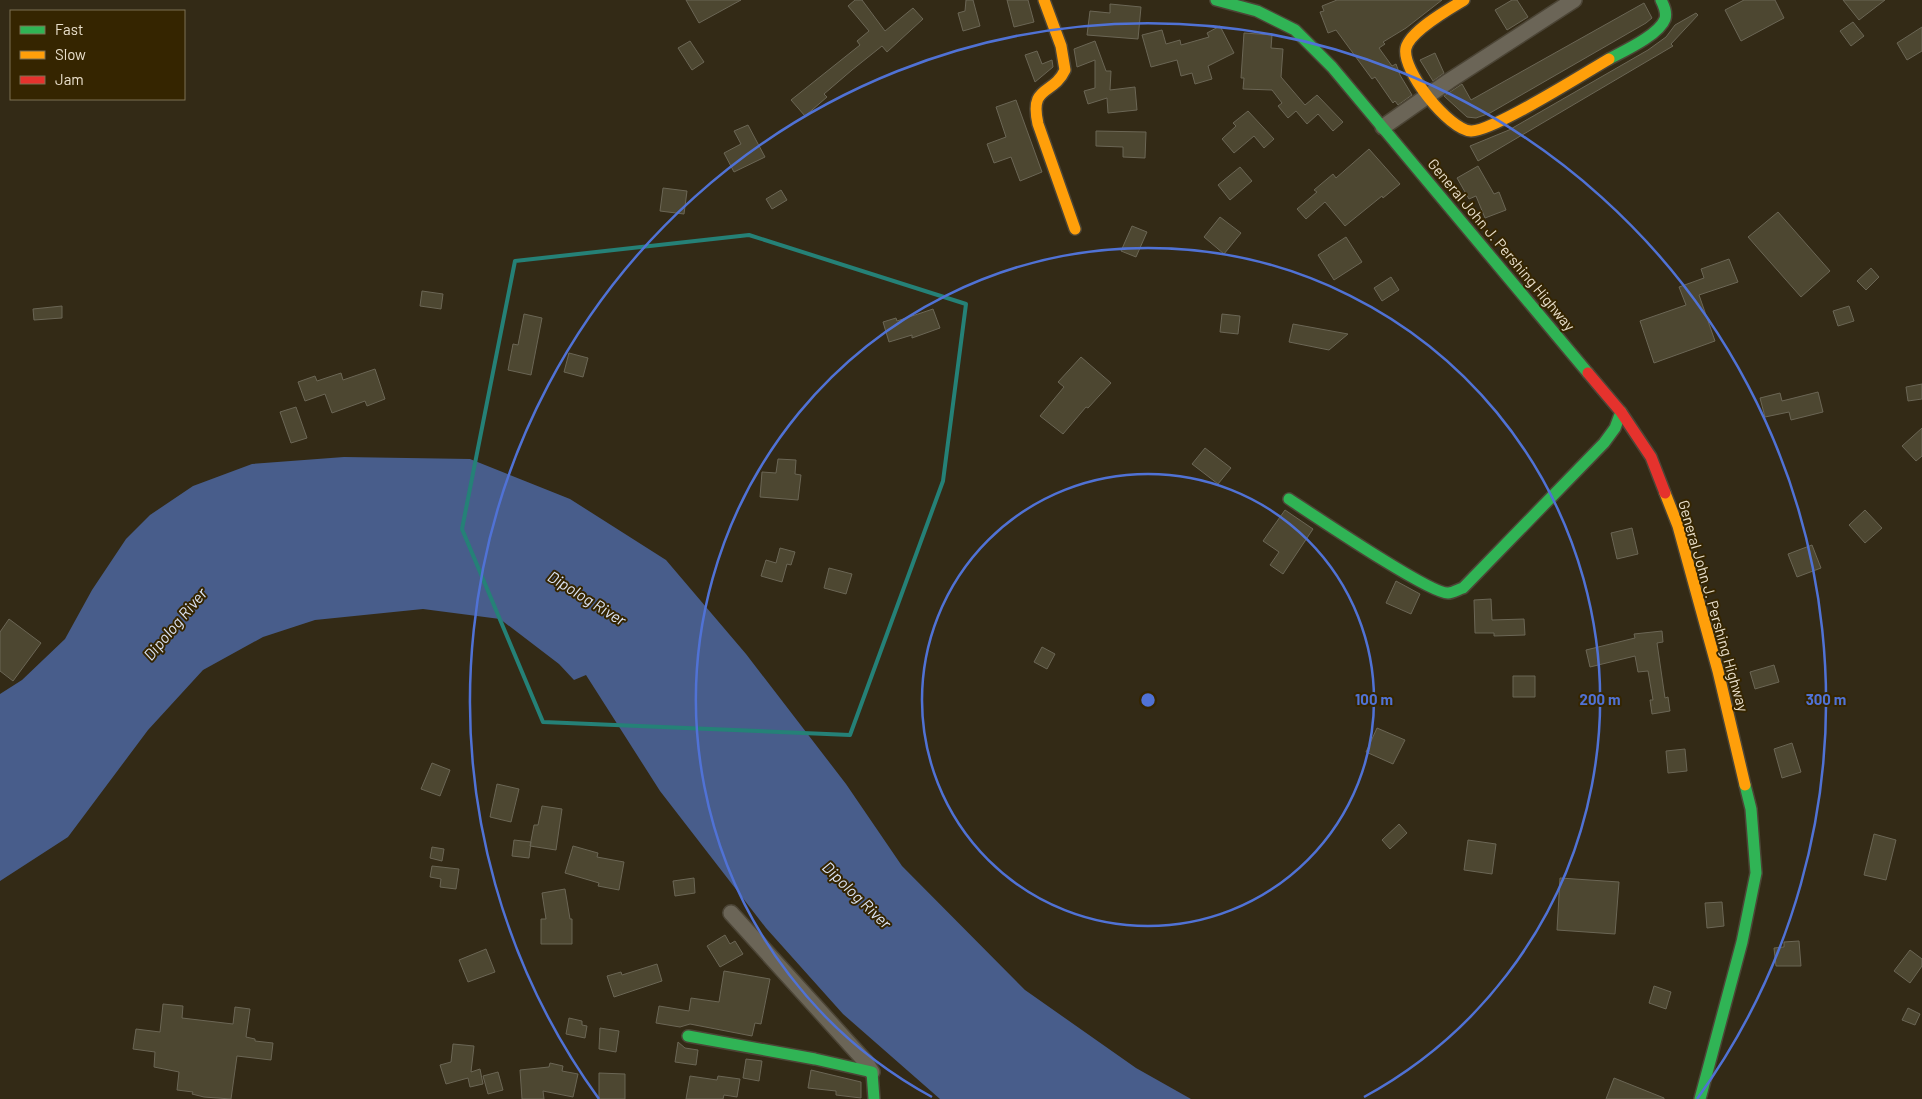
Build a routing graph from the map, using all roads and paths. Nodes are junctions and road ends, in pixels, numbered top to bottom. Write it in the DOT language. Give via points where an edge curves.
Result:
graph roads {
  1 [pos="1044,0"];
  2 [pos="1216,0"];
  3 [pos="1464,0"];
  4 [pos="1574,0"];
  5 [pos="1660,0"];
  6 [pos="1428,96"];
  7 [pos="1382,127"];
  8 [pos="1075,229"];
  9 [pos="1621,412"];
  10 [pos="1289,499"];
  11 [pos="731,913"];
  12 [pos="688,1036"];
  13 [pos="872,1072"];
  14 [pos="874,1099"];
  15 [pos="1700,1099"];
  1 -- 8 [label="street" via="1064,56 1065,69 1061,78 1038,97 1035,108"];
  2 -- 7 [label="street, General John J. Pershing Highway" via="1257,11 1295,30 1332,66"];
  3 -- 6 [label="street" via="1414,36 1406,48 1412,75"];
  4 -- 6 [label="street"];
  5 -- 6 [label="street" via="1665,6 1666,18 1659,29 1485,128 1470,131 1456,126"];
  6 -- 7 [label="street"];
  7 -- 9 [label="street, General John J. Pershing Highway"];
  9 -- 10 [label="street" via="1604,443 1458,591 1438,590 1404,572"];
  9 -- 15 [label="street, General John J. Pershing Highway" via="1651,457 1678,526 1752,809 1756,873 1742,942"];
  11 -- 13 [label="street"];
  12 -- 13 [label="street"];
  13 -- 14 [label="street"];
}
